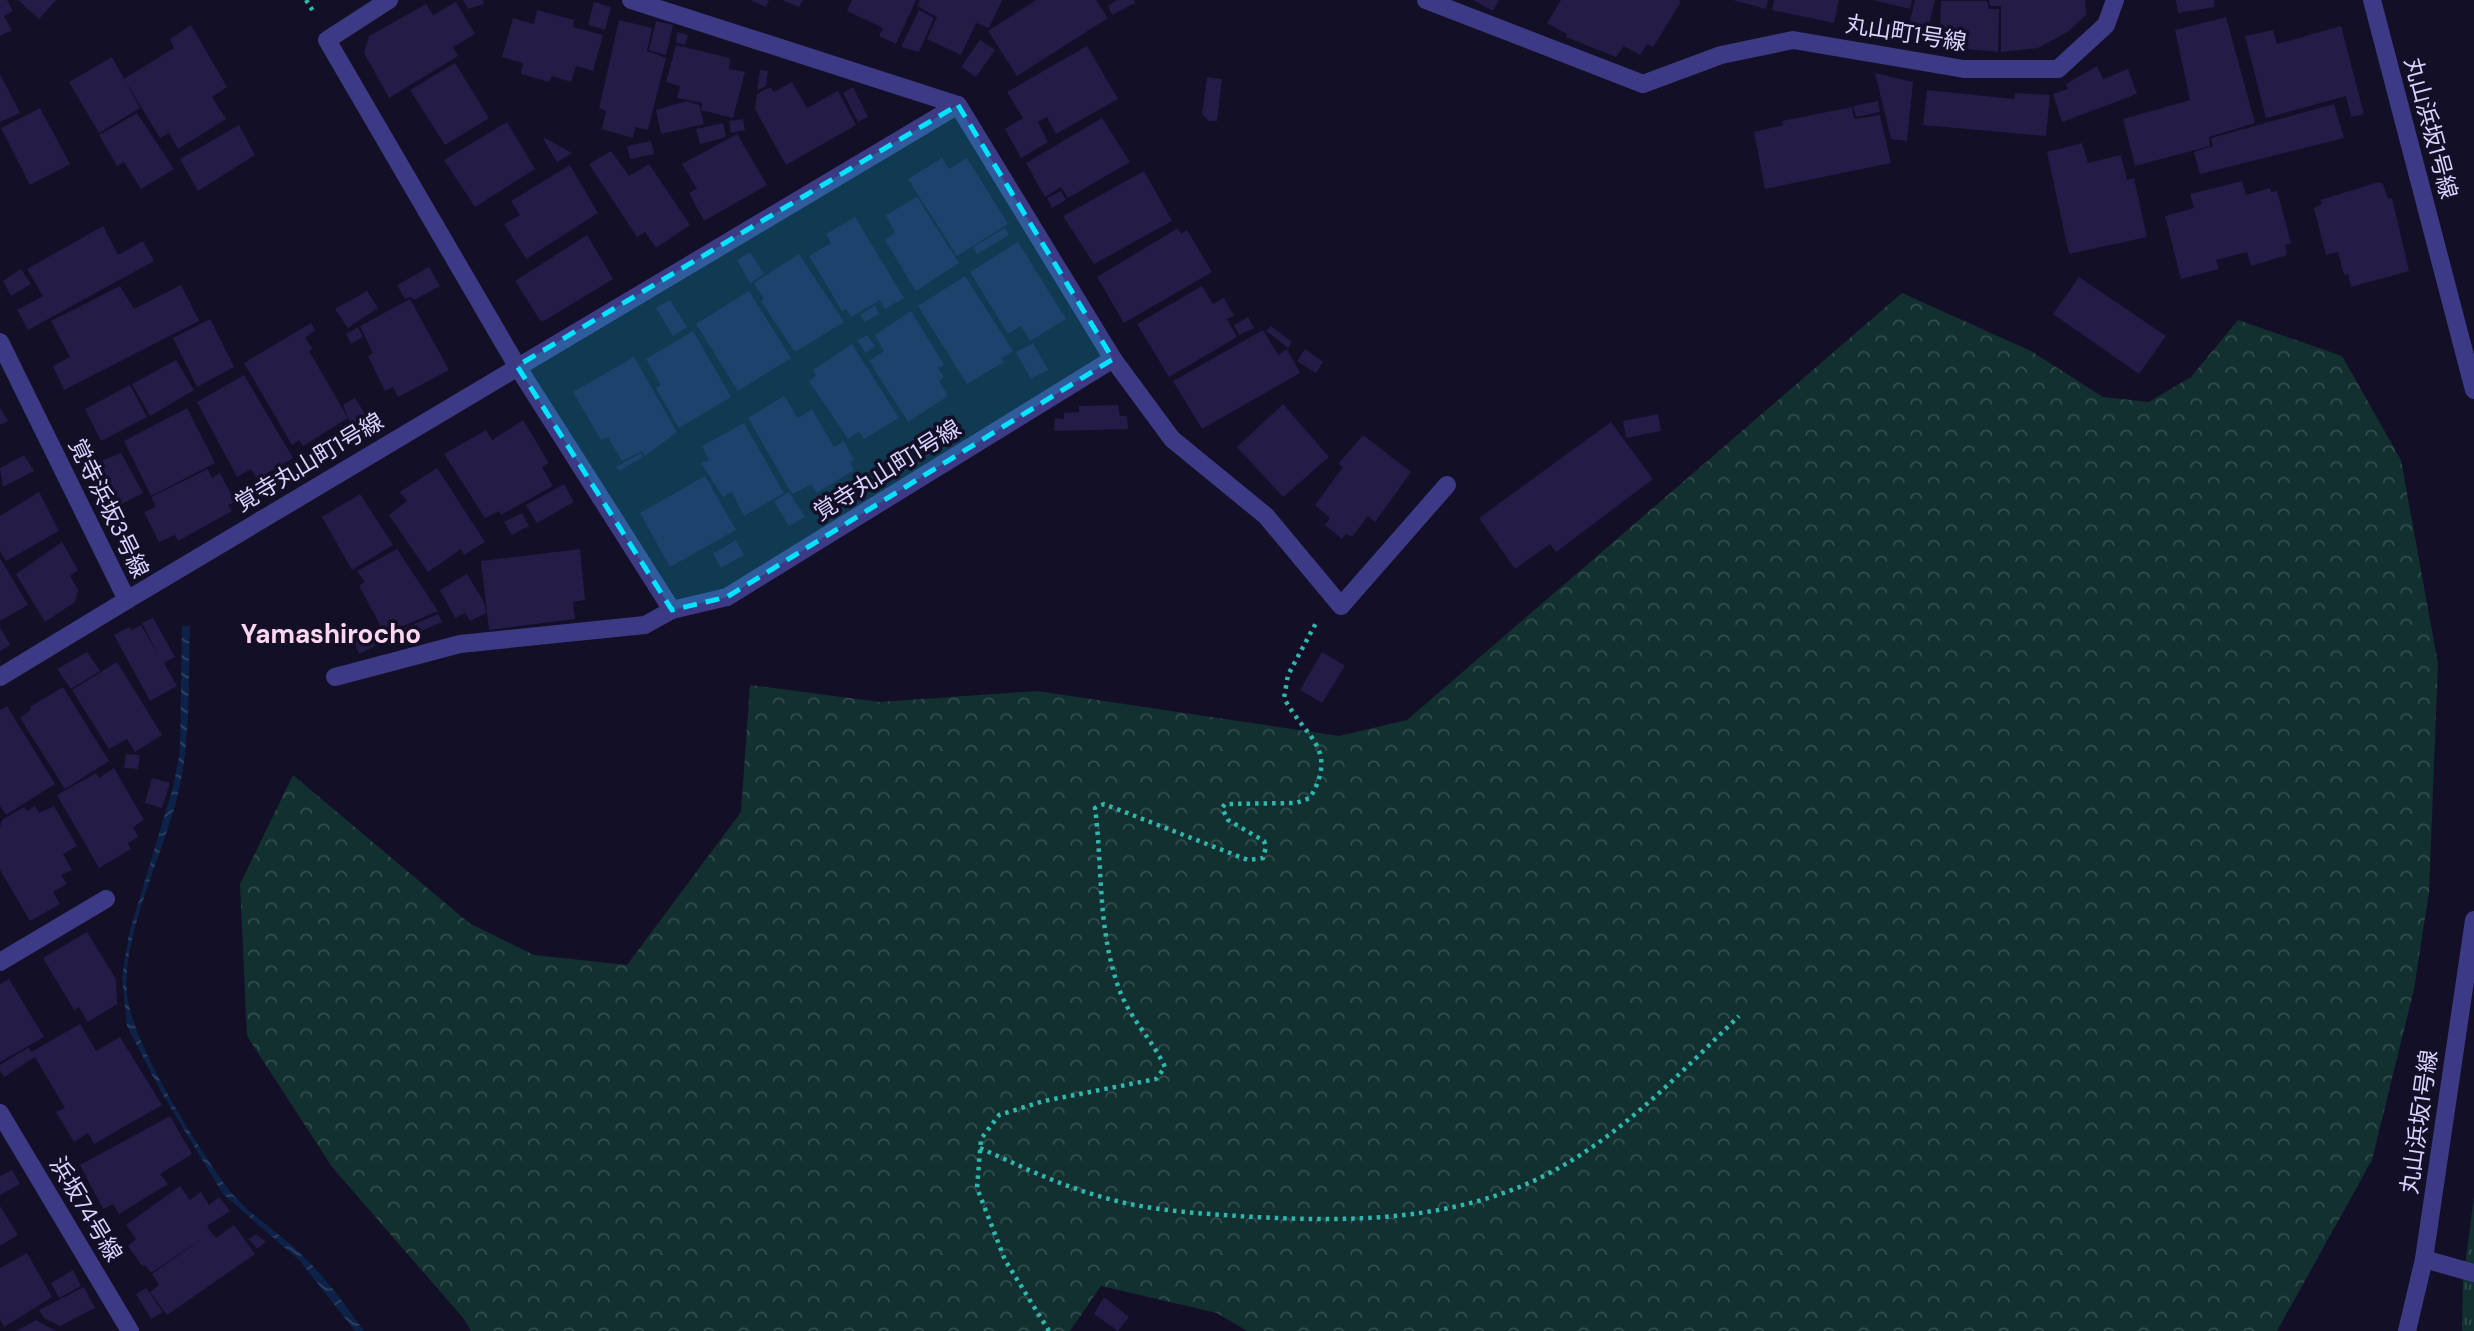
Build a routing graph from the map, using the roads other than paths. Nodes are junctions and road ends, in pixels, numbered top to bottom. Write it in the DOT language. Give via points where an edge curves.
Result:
graph roads {
  1 [pos="389,0"];
  2 [pos="631,0"];
  3 [pos="1426,0"];
  4 [pos="2115,0"];
  5 [pos="2372,0"];
  6 [pos="958,105"];
  7 [pos="0,342"];
  8 [pos="1113,359"];
  9 [pos="517,366"];
  10 [pos="2474,390"];
  11 [pos="1447,485"];
  12 [pos="127,600"];
  13 [pos="672,610"];
  14 [pos="0,677"];
  15 [pos="335,677"];
  16 [pos="106,899"];
  17 [pos="2474,920"];
  18 [pos="0,962"];
  19 [pos="0,1112"];
  20 [pos="2424,1259"];
  21 [pos="2474,1273"];
  22 [pos="130,1331"];
  23 [pos="2407,1331"];
  1 -- 9 [label="street" via="327,40"];
  2 -- 6 [label="street"];
  3 -- 4 [label="street, 丸山町1号線" via="1643,84 1721,54 1793,40 1964,69 2058,69 2106,25"];
  5 -- 10 [label="street, 丸山浜坂1号線"];
  6 -- 8 [label="street"];
  6 -- 9 [label="street, 覚寺丸山町1号線"];
  7 -- 12 [label="street, 覚寺浜坂3号線"];
  8 -- 11 [label="street" via="1172,439 1266,516 1341,606"];
  8 -- 13 [label="street, 覚寺丸山町1号線" via="727,597"];
  9 -- 12 [label="street, 覚寺丸山町1号線"];
  9 -- 13 [label="street"];
  12 -- 14 [label="street, 覚寺浜坂3号線"];
  13 -- 15 [label="street, 覚寺丸山町1号線" via="645,625 460,644"];
  16 -- 18 [label="street"];
  17 -- 20 [label="street, 丸山浜坂1号線"];
  19 -- 22 [label="street, 浜坂74号線"];
  20 -- 21 [label="street"];
  20 -- 23 [label="street, 丸山浜坂1号線"];
}
